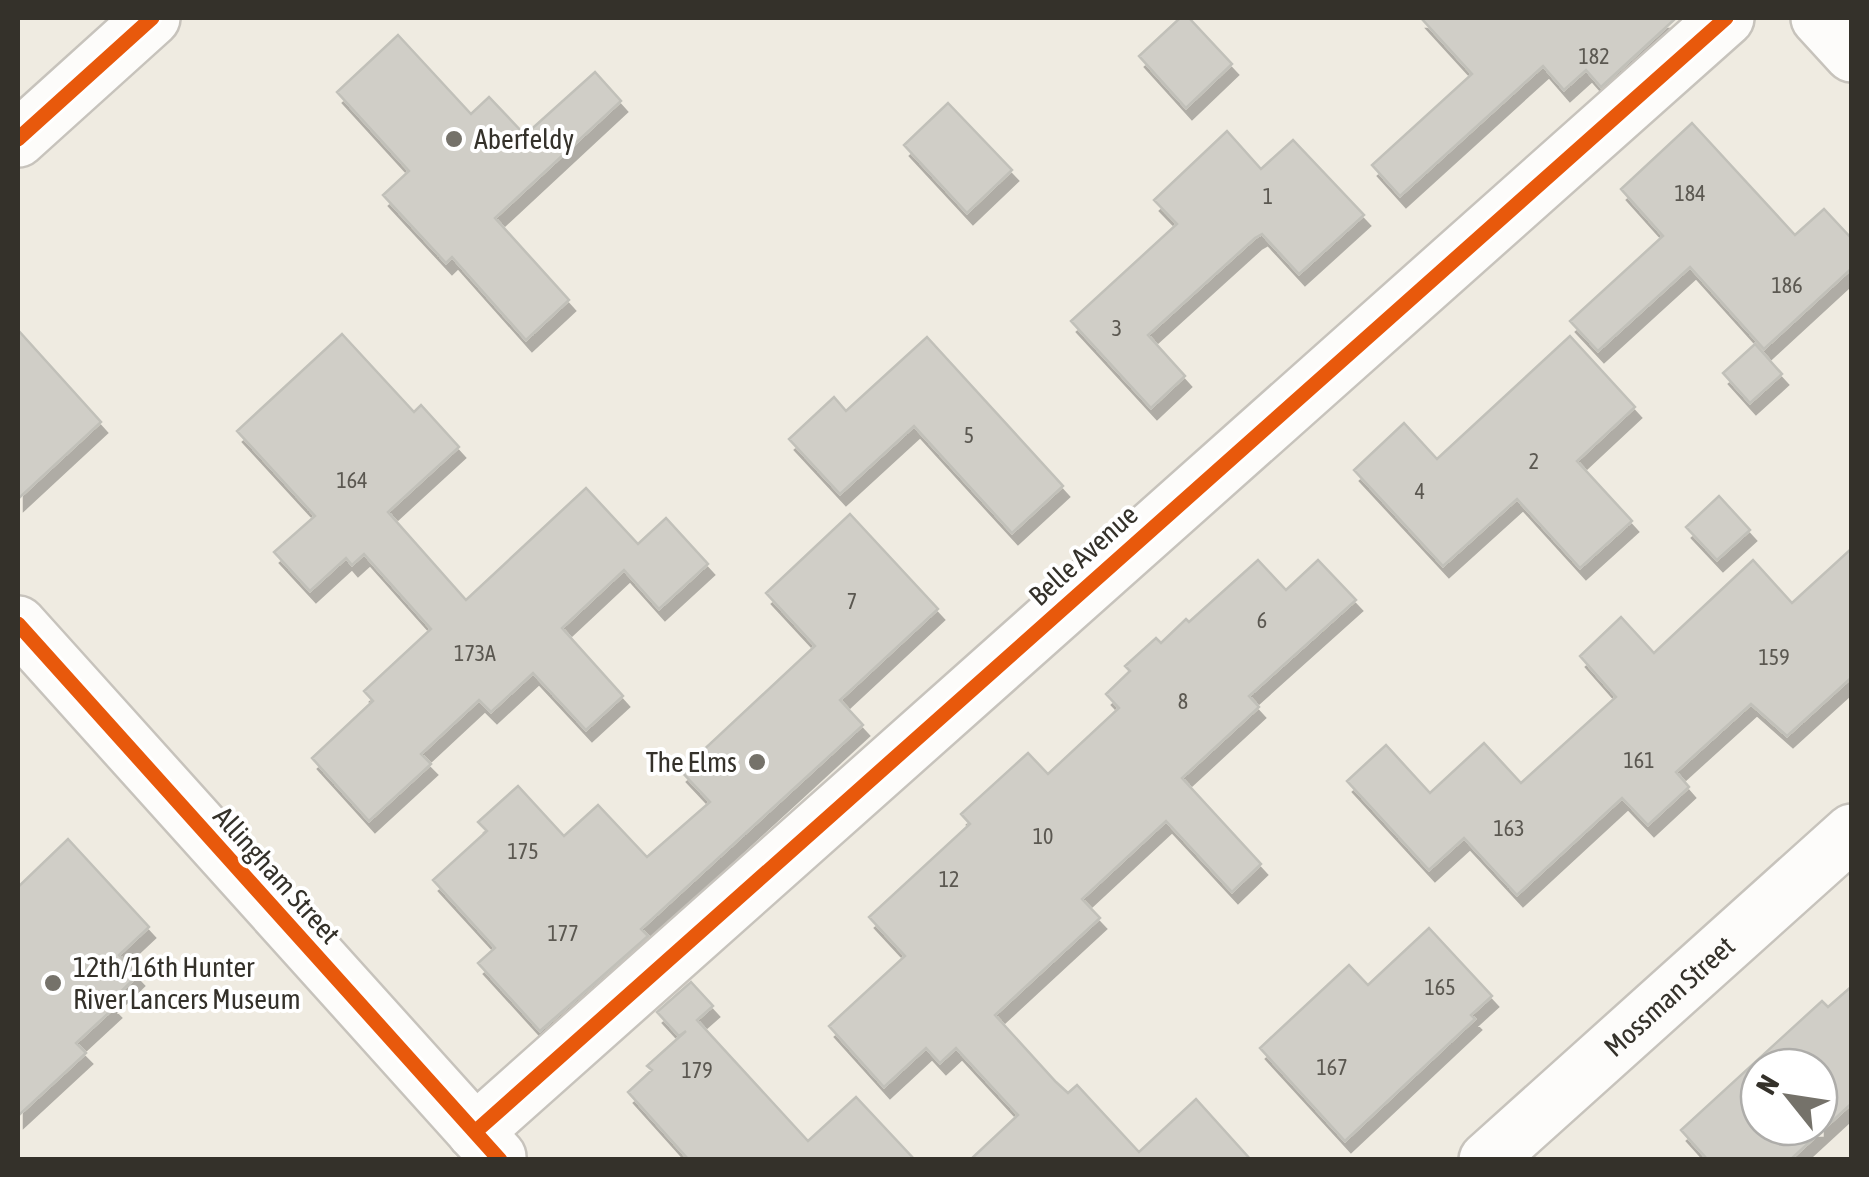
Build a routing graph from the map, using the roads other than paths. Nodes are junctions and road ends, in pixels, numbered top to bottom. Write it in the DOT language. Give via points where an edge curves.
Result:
graph roads {
  1 [pos="152,18"];
  2 [pos="1726,18"];
  3 [pos="1818,18"];
  4 [pos="1852,54"];
  5 [pos="18,140"];
  6 [pos="18,624"];
  7 [pos="1852,832"];
  8 [pos="487,1146"];
  9 [pos="1486,1160"];
  1 -- 5 [label="street"];
  2 -- 8 [label="street, Belle Avenue"];
  3 -- 4 [label="street"];
  6 -- 8 [label="street, Allingham Street"];
  7 -- 9 [label="street, Mossman Street"];
}
